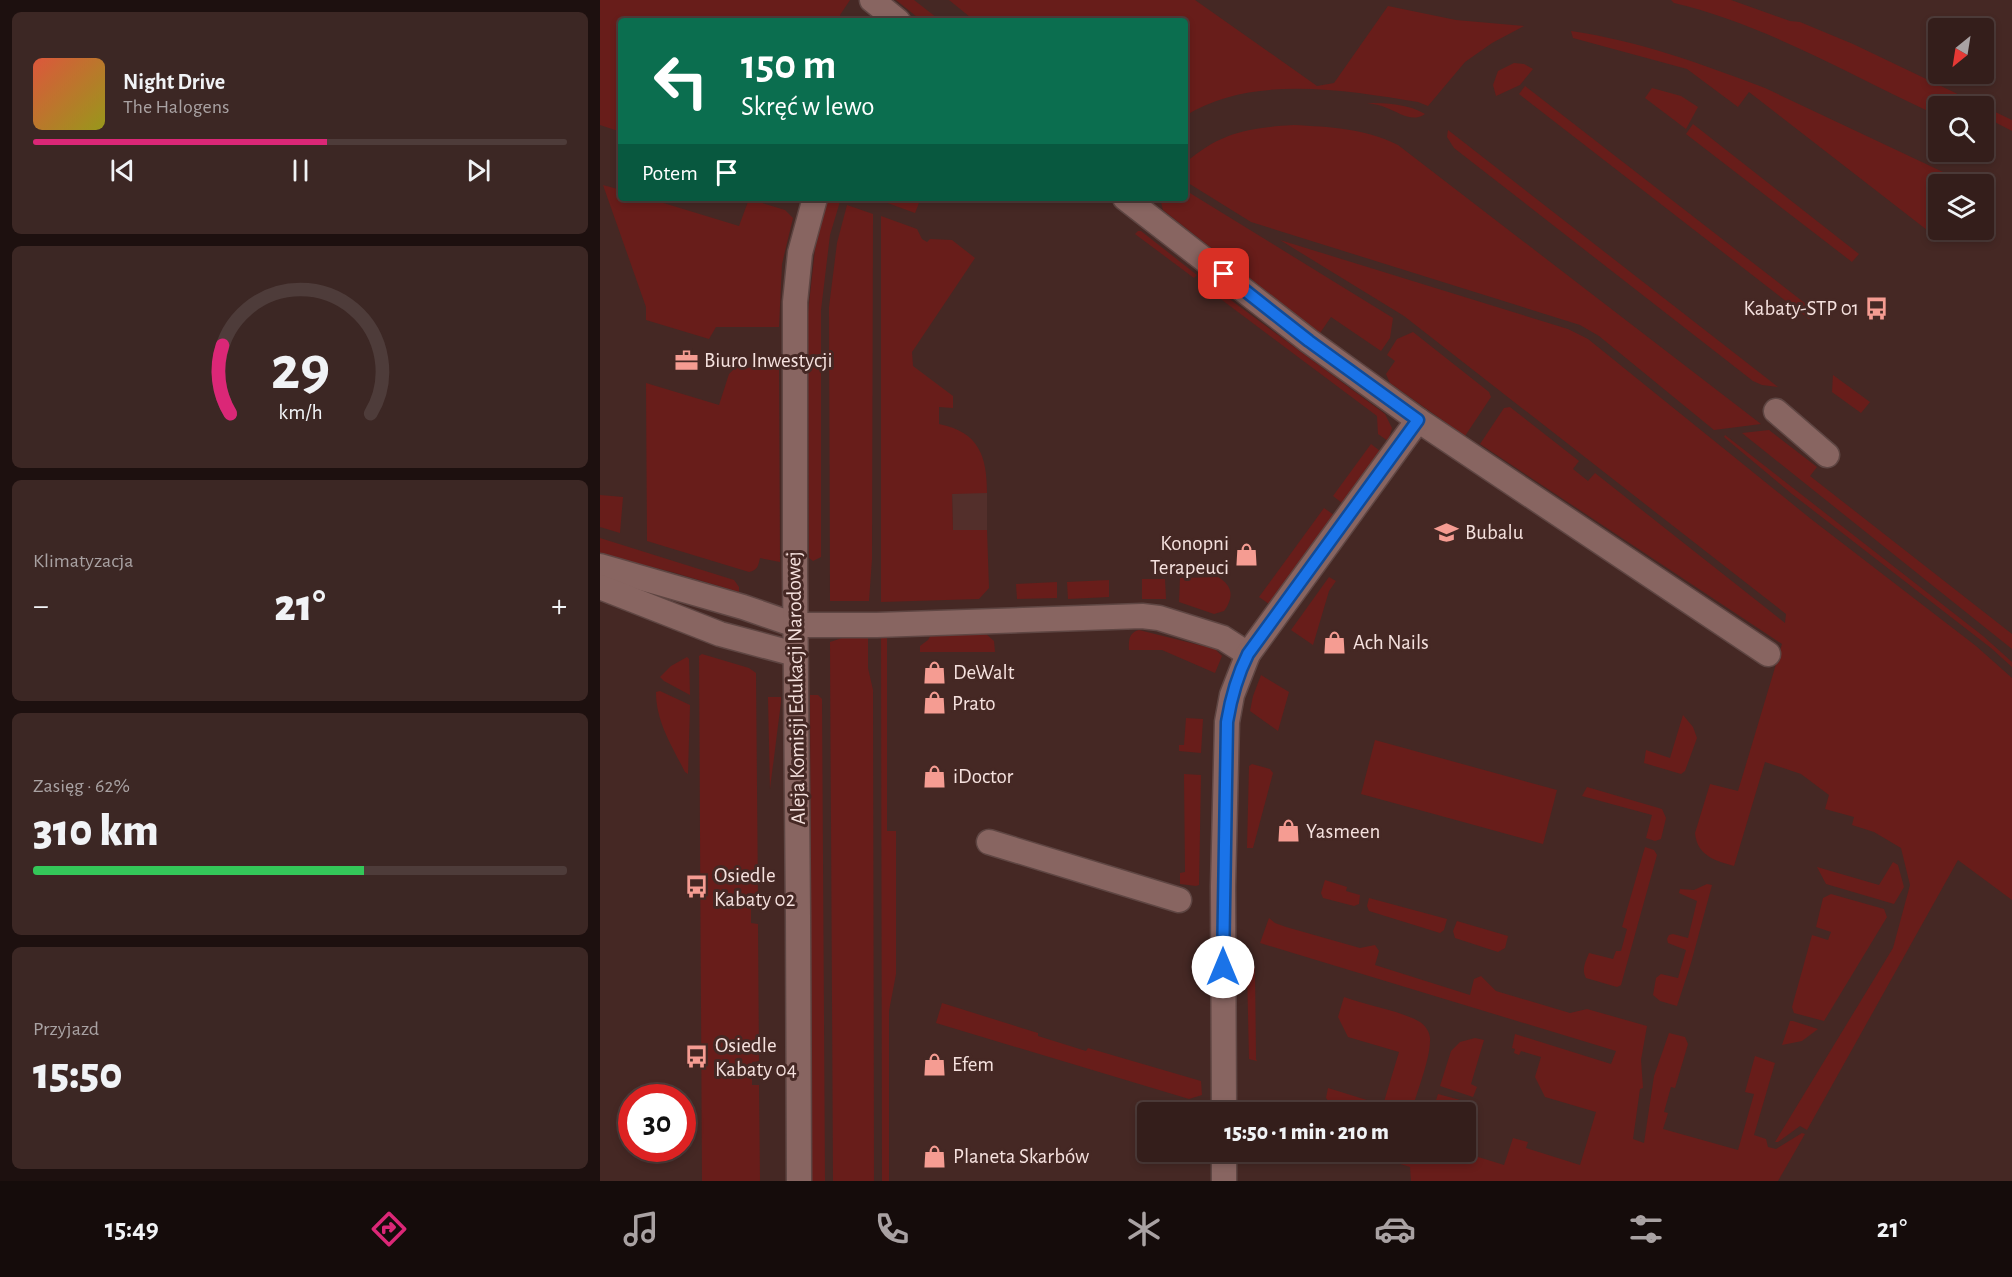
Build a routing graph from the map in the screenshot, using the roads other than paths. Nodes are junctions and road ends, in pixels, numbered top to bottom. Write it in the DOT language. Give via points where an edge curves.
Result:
graph roads {
  1 [pos="872,0"];
  2 [pos="894,18"];
  3 [pos="814,201"];
  4 [pos="1129,201"];
  5 [pos="1776,411"];
  6 [pos="1418,420"];
  7 [pos="1827,454"];
  8 [pos="600,566"];
  9 [pos="600,587"];
  10 [pos="795,625"];
  11 [pos="795,654"];
  12 [pos="1248,654"];
  13 [pos="1768,654"];
  14 [pos="989,842"];
  15 [pos="1179,900"];
  16 [pos="1224,1102"];
  17 [pos="1224,1162"];
  18 [pos="798,1181"];
  19 [pos="1224,1181"];
  1 -- 2 [label="street"];
  3 -- 10 [label="street, Aleja Komisji Edukacji Narodowej" via="800,253 795,302"];
  4 -- 6 [label="street"];
  5 -- 7 [label="street"];
  6 -- 12 [label="street"];
  6 -- 13 [label="street"];
  8 -- 10 [label="street"];
  9 -- 11 [label="street" via="720,634"];
  10 -- 11 [label="street, Aleja Komisji Edukacji Narodowej"];
  10 -- 12 [label="street" via="1142,616 1223,638"];
  11 -- 18 [label="street, Aleja Komisji Edukacji Narodowej"];
  12 -- 16 [label="street" via="1232,695 1227,722"];
  14 -- 15 [label="street"];
  17 -- 19 [label="street"];
}
